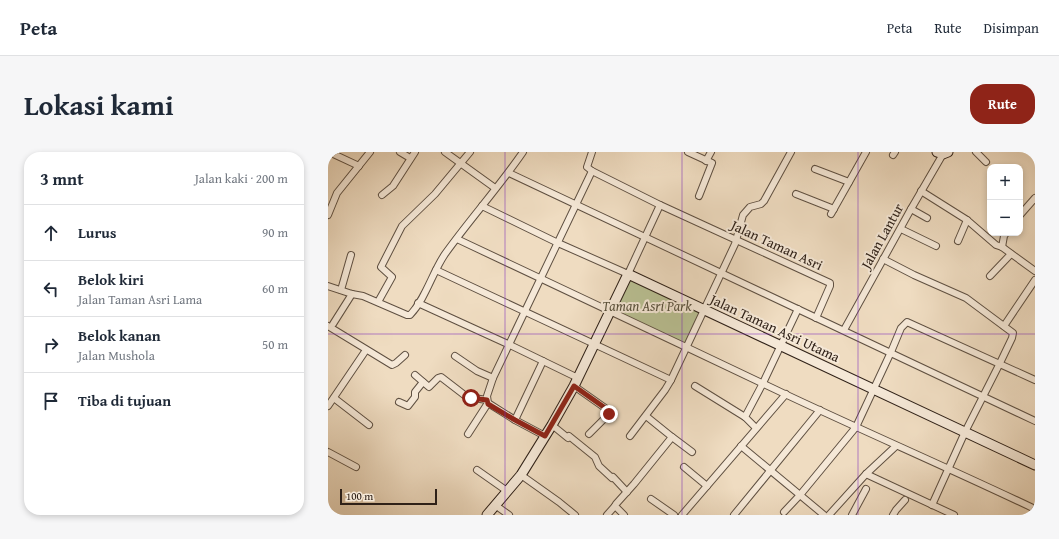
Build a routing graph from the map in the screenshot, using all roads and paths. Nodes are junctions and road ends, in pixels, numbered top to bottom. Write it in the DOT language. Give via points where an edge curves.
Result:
graph roads {
  1 [pos="329,152"];
  2 [pos="370,152"];
  3 [pos="400,152"];
  4 [pos="415,152"];
  5 [pos="445,152"];
  6 [pos="470,152"];
  7 [pos="523,152"];
  8 [pos="592,152"];
  9 [pos="711,152"];
  10 [pos="791,152"];
  11 [pos="866,152"];
  12 [pos="976,152"];
  13 [pos="691,153"];
  14 [pos="942,153"];
  15 [pos="410,158"];
  16 [pos="709,162"];
  17 [pos="986,162"];
  18 [pos="461,164"];
  19 [pos="358,166"];
  20 [pos="815,169"];
  21 [pos="592,171"];
  22 [pos="509,173"];
  23 [pos="849,182"];
  24 [pos="496,188"];
  25 [pos="921,191"];
  26 [pos="796,194"];
  27 [pos="382,196"];
  28 [pos="699,196"];
  29 [pos="1034,200"];
  30 [pos="576,205"];
  31 [pos="660,205"];
  32 [pos="482,206"];
  33 [pos="911,209"];
  34 [pos="1023,213"];
  35 [pos="328,216"];
  36 [pos="927,218"];
  37 [pos="967,220"];
  38 [pos="901,229"];
  39 [pos="1004,236"];
  40 [pos="645,238"];
  41 [pos="457,239"];
  42 [pos="737,239"];
  43 [pos="958,241"];
  44 [pos="558,243"];
  45 [pos="936,246"];
  46 [pos="1002,247"];
  47 [pos="1011,254"];
  48 [pos="350,255"];
  49 [pos="883,258"];
  50 [pos="436,270"];
  51 [pos="1035,271"];
  52 [pos="628,274"];
  53 [pos="721,274"];
  54 [pos="990,276"];
  55 [pos="541,279"];
  56 [pos="1035,280"];
  57 [pos="329,288"];
  58 [pos="341,290"];
  59 [pos="352,294"];
  60 [pos="378,302"];
  61 [pos="418,303"];
  62 [pos="798,309"];
  63 [pos="704,310"];
  64 [pos="611,311"];
  65 [pos="525,312"];
  66 [pos="816,318"];
  67 [pos="331,325"];
  68 [pos="1004,326"];
  69 [pos="844,330"];
  70 [pos="594,344"];
  71 [pos="510,345"];
  72 [pos="686,346"];
  73 [pos="781,346"];
  74 [pos="366,350"];
  75 [pos="891,352"];
  76 [pos="405,355"];
  77 [pos="455,356"];
  78 [pos="543,361"];
  79 [pos="1000,363"];
  80 [pos="415,375"];
  81 [pos="493,378"];
  82 [pos="671,380"];
  83 [pos="1035,380"];
  84 [pos="423,382"];
  85 [pos="576,382"];
  86 [pos="763,383"];
  87 [pos="695,386"];
  88 [pos="874,390"];
  89 [pos="786,394"];
  90 [pos="984,396"];
  91 [pos="334,398"];
  92 [pos="399,402"];
  93 [pos="488,402"];
  94 [pos="328,406"];
  95 [pos="820,410"];
  96 [pos="646,416"];
  97 [pos="745,417"];
  98 [pos="515,420"];
  99 [pos="1035,420"];
  100 [pos="369,425"];
  101 [pos="552,425"];
  102 [pos="856,427"];
  103 [pos="756,428"];
  104 [pos="965,432"];
  105 [pos="468,434"];
  106 [pos="589,434"];
  107 [pos="545,436"];
  108 [pos="630,436"];
  109 [pos="672,437"];
  110 [pos="741,446"];
  111 [pos="896,446"];
  112 [pos="328,452"];
  113 [pos="692,452"];
  114 [pos="1035,465"];
  115 [pos="356,467"];
  116 [pos="684,467"];
  117 [pos="949,468"];
  118 [pos="477,470"];
  119 [pos="771,470"];
  120 [pos="866,474"];
  121 [pos="521,475"];
  122 [pos="707,486"];
  123 [pos="866,489"];
  124 [pos="506,491"];
  125 [pos="627,492"];
  126 [pos="800,495"];
  127 [pos="651,499"];
  128 [pos="905,500"];
  129 [pos="495,505"];
  130 [pos="932,505"];
  131 [pos="615,506"];
  132 [pos="1035,509"];
  133 [pos="784,512"];
  134 [pos="487,515"];
  135 [pos="509,515"];
  136 [pos="576,515"];
  137 [pos="607,515"];
  138 [pos="624,515"];
  139 [pos="674,515"];
  140 [pos="682,515"];
  141 [pos="734,515"];
  142 [pos="824,515"];
  143 [pos="829,515"];
  144 [pos="852,515"];
  145 [pos="893,515"];
  146 [pos="954,515"];
  1 -- 19 [label="street"];
  2 -- 19 [label="street"];
  3 -- 15 [label="street"];
  4 -- 15 [label="street"];
  5 -- 18 [label="street"];
  6 -- 18 [label="street"];
  7 -- 22 [label="street"];
  8 -- 21 [label="street" via="587,167"];
  9 -- 16 [label="street"];
  10 -- 42 [label="street" via="764,201 753,205 743,215"];
  11 -- 23 [label="street"];
  12 -- 17 [label="street"];
  13 -- 16 [label="street"];
  14 -- 25 [label="street, Jalan Lantur"];
  15 -- 27 [label="street" via="393,186"];
  16 -- 28 [label="street"];
  18 -- 24 [label="street"];
  18 -- 60 [label="street" via="402,226 381,268 392,278"];
  19 -- 35 [label="street" via="337,193"];
  20 -- 23 [label="street"];
  21 -- 30 [label="street"];
  21 -- 31 [label="street, Jalan Taman Asri"];
  22 -- 24 [label="street"];
  22 -- 30 [label="street"];
  23 -- 26 [label="street" via="832,212"];
  24 -- 32 [label="street"];
  25 -- 33 [label="street, Jalan Lantur"];
  25 -- 37 [label="street"];
  29 -- 34 [label="street"];
  30 -- 40 [label="street"];
  30 -- 44 [label="street"];
  31 -- 40 [label="street"];
  31 -- 42 [label="street, Jalan Taman Asri"];
  32 -- 41 [label="street"];
  32 -- 44 [label="street, Jalan Taman Asri Utama"];
  33 -- 36 [label="street"];
  33 -- 38 [label="street, Jalan Lantur"];
  37 -- 43 [label="street"];
  37 -- 46 [label="street" via="996,245"];
  38 -- 45 [label="street"];
  38 -- 49 [label="street, Jalan Lantur"];
  39 -- 46 [label="street"];
  40 -- 52 [label="street"];
  40 -- 53 [label="street"];
  41 -- 50 [label="street"];
  41 -- 55 [label="street"];
  42 -- 53 [label="street"];
  42 -- 66 [label="street, Jalan Taman Asri" via="831,284"];
  44 -- 52 [label="street, Jalan Taman Asri Utama"];
  44 -- 55 [label="street"];
  46 -- 47 [label="street"];
  47 -- 51 [label="street"];
  47 -- 54 [label="street"];
  48 -- 58 [label="street"];
  49 -- 68 [label="street" via="914,276 966,298"];
  49 -- 69 [label="street, Jalan Lantur"];
  50 -- 61 [label="street"];
  50 -- 65 [label="street"];
  52 -- 63 [label="street, Jalan Taman Asri Utama"];
  52 -- 64 [label="street"];
  53 -- 62 [label="street"];
  53 -- 63 [label="street"];
  55 -- 64 [label="street"];
  55 -- 65 [label="street"];
  56 -- 68 [label="street"];
  57 -- 58 [label="street"];
  58 -- 59 [label="street"];
  59 -- 60 [label="street"];
  59 -- 67 [label="street"];
  60 -- 61 [label="street" via="407,315"];
  61 -- 71 [label="street"];
  62 -- 66 [label="street"];
  62 -- 73 [label="street"];
  63 -- 72 [label="street"];
  63 -- 73 [label="street, Jalan Taman Asri Utama"];
  64 -- 70 [label="street"];
  64 -- 72 [label="street"];
  65 -- 70 [label="street"];
  65 -- 71 [label="street"];
  66 -- 69 [label="street"];
  67 -- 74 [label="street"];
  68 -- 79 [label="street" via="1012,331 1013,335"];
  69 -- 75 [label="street"];
  70 -- 82 [label="street"];
  70 -- 85 [label="street"];
  71 -- 78 [label="street"];
  71 -- 81 [label="street"];
  72 -- 82 [label="street"];
  72 -- 86 [label="street"];
  73 -- 86 [label="street"];
  73 -- 88 [label="street, Jalan Taman Asri Utama"];
  74 -- 76 [label="street" via="392,365"];
  74 -- 91 [label="street"];
  75 -- 79 [label="street" via="901,328 907,322"];
  75 -- 88 [label="street"];
  75 -- 90 [label="street"];
  77 -- 81 [label="street"];
  78 -- 85 [label="street"];
  78 -- 98 [label="street"];
  79 -- 83 [label="street"];
  79 -- 90 [label="street"];
  80 -- 84 [label="street"];
  81 -- 93 [label="street" via="487,396"];
  82 -- 96 [label="street"];
  84 -- 92 [label="street" via="408,406"];
  84 -- 93 [label="street" via="430,387 441,377 467,397"];
  85 -- 101 [label="street"];
  85 -- 106 [label="street" via="609,412"];
  86 -- 89 [label="street"];
  86 -- 97 [label="street"];
  87 -- 97 [label="street"];
  88 -- 102 [label="street"];
  88 -- 104 [label="street, Jalan Taman Asri Utama"];
  89 -- 95 [label="street"];
  89 -- 103 [label="street"];
  90 -- 99 [label="street"];
  90 -- 104 [label="street"];
  91 -- 94 [label="street"];
  91 -- 100 [label="street"];
  93 -- 98 [label="street"];
  93 -- 105 [label="street"];
  95 -- 102 [label="street"];
  95 -- 119 [label="street"];
  96 -- 108 [label="street"];
  96 -- 109 [label="street"];
  97 -- 103 [label="street"];
  98 -- 107 [label="street"];
  101 -- 107 [label="street"];
  101 -- 125 [label="street" via="595,457 599,466"];
  102 -- 111 [label="street"];
  102 -- 126 [label="street"];
  103 -- 110 [label="street"];
  104 -- 114 [label="street, Jalan Taman Asri Utama"];
  104 -- 117 [label="street"];
  107 -- 121 [label="street"];
  109 -- 113 [label="street"];
  109 -- 125 [label="street"];
  110 -- 119 [label="street"];
  110 -- 122 [label="street"];
  111 -- 117 [label="street"];
  111 -- 120 [label="street"];
  112 -- 115 [label="street"];
  116 -- 122 [label="street"];
  117 -- 130 [label="street"];
  117 -- 132 [label="street"];
  118 -- 124 [label="street"];
  119 -- 126 [label="street"];
  119 -- 141 [label="street"];
  120 -- 130 [label="street"];
  120 -- 143 [label="street"];
  121 -- 124 [label="street"];
  121 -- 136 [label="street"];
  122 -- 140 [label="street"];
  123 -- 144 [label="street"];
  124 -- 129 [label="street"];
  125 -- 131 [label="street"];
  126 -- 133 [label="street"];
  126 -- 142 [label="street"];
  127 -- 139 [label="street"];
  128 -- 145 [label="street"];
  129 -- 134 [label="street"];
  129 -- 135 [label="street"];
  130 -- 146 [label="street"];
  131 -- 137 [label="street"];
  131 -- 138 [label="street"];
}
